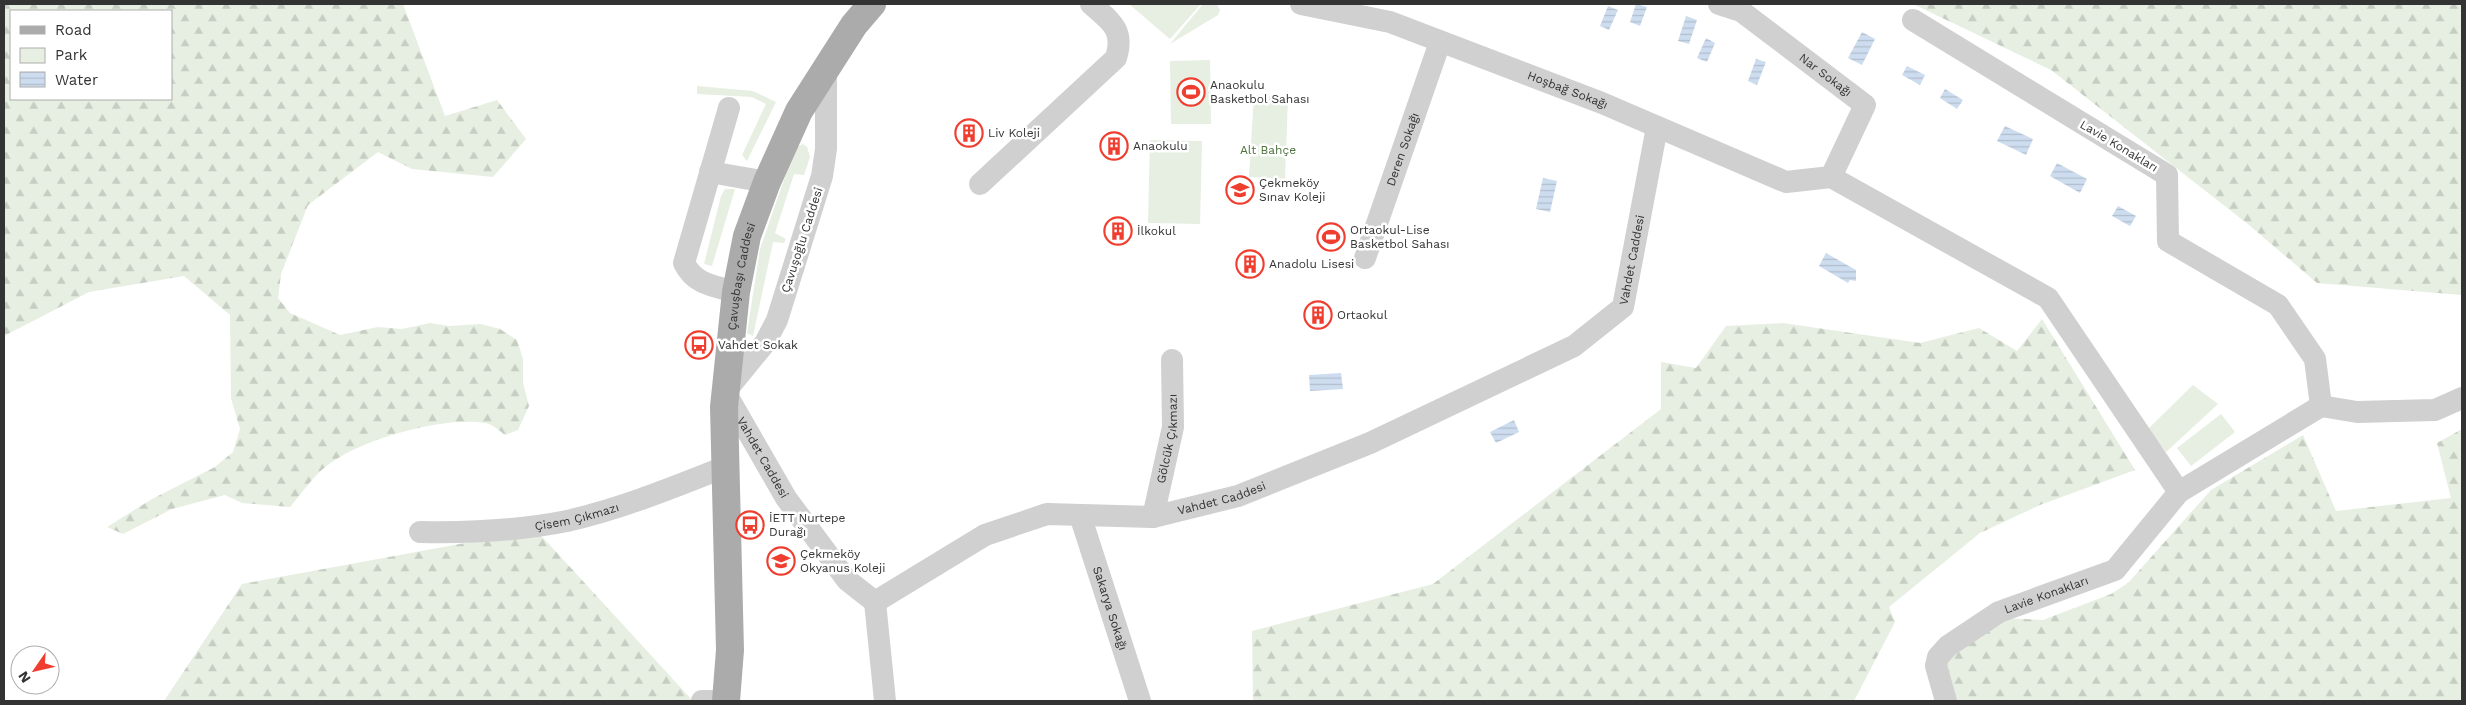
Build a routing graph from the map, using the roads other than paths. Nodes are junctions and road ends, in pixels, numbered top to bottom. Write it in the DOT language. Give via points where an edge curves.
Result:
graph roads {
  1 [pos="872,4"];
  2 [pos="1091,4"];
  3 [pos="1300,4"];
  4 [pos="1720,4"];
  5 [pos="1913,20"];
  6 [pos="1440,42"];
  7 [pos="826,72"];
  8 [pos="729,108"];
  9 [pos="1657,127"];
  10 [pos="710,172"];
  11 [pos="1831,177"];
  12 [pos="767,182"];
  13 [pos="980,184"];
  14 [pos="1365,258"];
  15 [pos="736,292"];
  16 [pos="1172,360"];
  17 [pos="725,392"];
  18 [pos="2462,398"];
  19 [pos="2320,406"];
  20 [pos="725,467"];
  21 [pos="2179,492"];
  22 [pos="1080,514"];
  23 [pos="1153,516"];
  24 [pos="420,532"];
  25 [pos="876,602"];
  26 [pos="702,701"];
  27 [pos="726,701"];
  28 [pos="886,701"];
  29 [pos="1140,701"];
  30 [pos="1946,701"];
  1 -- 7 [label="main road, Çavuşbaşı Caddesi" via="854,26"];
  2 -- 13 [label="street" via="1116,29 1119,42 1116,58"];
  3 -- 6 [label="street, Hoşbağ Sokağı" via="1390,22"];
  4 -- 11 [label="street, Nar Sokağı" via="1741,10 1865,105"];
  5 -- 19 [label="street, Lavie Konakları" via="2167,175 2168,241 2278,306 2315,359"];
  6 -- 9 [label="street, Hoşbağ Sokağı"];
  6 -- 14 [label="street, Deren Sokağı"];
  7 -- 12 [label="main road, Çavuşbaşı Caddesi" via="799,110"];
  7 -- 17 [label="street, Çavuşoğlu Caddesi" via="826,149 820,185 777,320 765,343"];
  8 -- 10 [label="street"];
  9 -- 11 [label="street, Hoşbağ Sokağı" via="1786,182"];
  9 -- 23 [label="street, Vahdet Caddesi" via="1623,307 1574,346 1370,443 1238,496"];
  10 -- 12 [label="street"];
  10 -- 15 [label="street" via="684,264 689,274 699,282"];
  11 -- 21 [label="street" via="2048,298"];
  12 -- 15 [label="main road, Çavuşbaşı Caddesi" via="747,236"];
  15 -- 17 [label="main road, Çavuşbaşı Caddesi"];
  16 -- 23 [label="street, Gölcük Çıkmazı" via="1173,427"];
  17 -- 20 [label="main road, Çavuşbaşı Caddesi"];
  17 -- 25 [label="street, Vahdet Caddesi" via="786,498 846,580"];
  18 -- 19 [label="street" via="2435,410 2357,412"];
  19 -- 21 [label="street, Lavie Konakları"];
  20 -- 24 [label="street, Çisem Çıkmazı" via="647,497 567,521 465,532"];
  20 -- 27 [label="main road, Çavuşbaşı Caddesi" via="730,650"];
  21 -- 30 [label="street, Lavie Konakları" via="2115,570 1999,612 1948,646 1938,657 1936,666"];
  22 -- 23 [label="street, Vahdet Caddesi"];
  22 -- 25 [label="street, Vahdet Caddesi" via="1046,514 986,535"];
  22 -- 29 [label="street, Sakarya Sokağı"];
  25 -- 28 [label="street"];
  26 -- 27 [label="street"];
}
